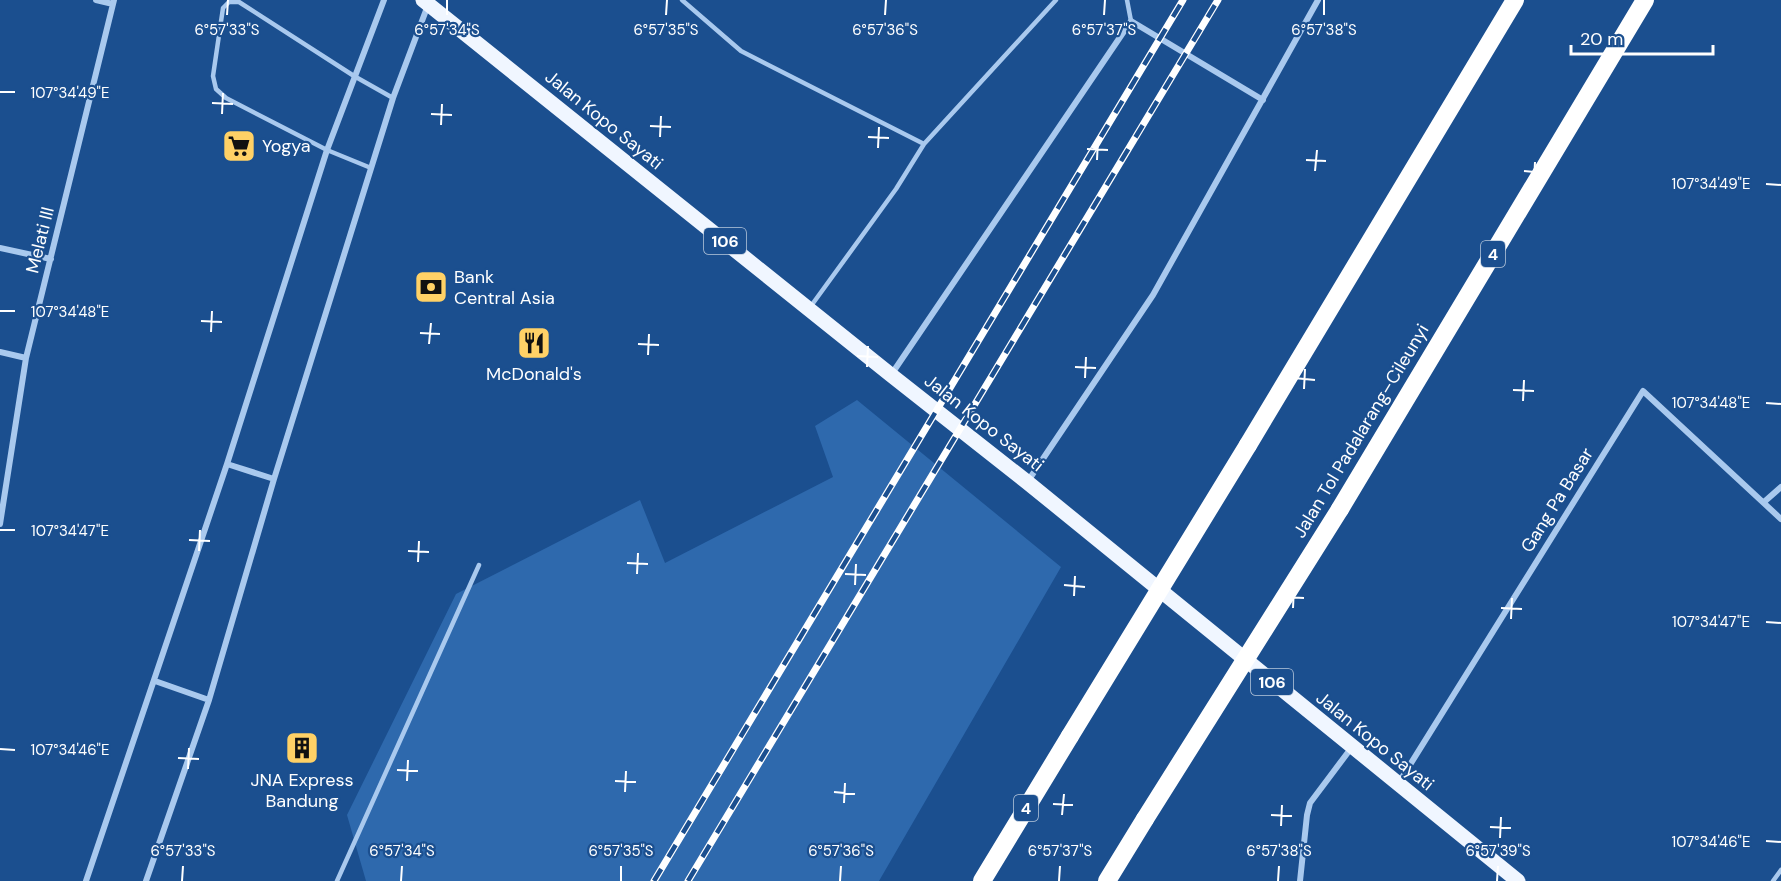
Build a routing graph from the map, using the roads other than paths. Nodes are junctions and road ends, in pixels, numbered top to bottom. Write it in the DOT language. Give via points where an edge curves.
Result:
graph roads {
  1 [pos="96,0"];
  2 [pos="384,0"];
  3 [pos="682,0"];
  4 [pos="1056,0"];
  5 [pos="1127,0"];
  6 [pos="1318,0"];
  7 [pos="1515,0"];
  8 [pos="1646,0"];
  9 [pos="114,2"];
  10 [pos="425,2"];
  11 [pos="1131,21"];
  12 [pos="354,76"];
  13 [pos="393,98"];
  14 [pos="1263,100"];
  15 [pos="924,144"];
  16 [pos="327,150"];
  17 [pos="371,168"];
  18 [pos="0,248"];
  19 [pos="51,259"];
  20 [pos="809,309"];
  21 [pos="0,352"];
  22 [pos="26,358"];
  23 [pos="891,375"];
  24 [pos="227,464"];
  25 [pos="274,479"];
  26 [pos="1027,482"];
  27 [pos="1781,487"];
  28 [pos="1764,502"];
  29 [pos="1781,519"];
  30 [pos="0,524"];
  31 [pos="479,565"];
  32 [pos="155,681"];
  33 [pos="209,700"];
  34 [pos="1352,747"];
  35 [pos="1397,784"];
  36 [pos="1781,870"];
  37 [pos="86,881"];
  38 [pos="146,881"];
  39 [pos="337,881"];
  40 [pos="982,881"];
  41 [pos="1107,881"];
  42 [pos="1300,881"];
  43 [pos="1518,881"];
  44 [pos="1773,881"];
  1 -- 9 [label="street"];
  2 -- 12 [label="street"];
  3 -- 15 [label="lane" via="741,51"];
  4 -- 15 [label="lane"];
  5 -- 11 [label="lane"];
  6 -- 14 [label="street"];
  7 -- 40 [label="highway, 4, bridge"];
  8 -- 41 [label="highway, Jalan Tol Padalarang–Cileunyi / 4, bridge" via="1340,509"];
  9 -- 19 [label="street, Melati III"];
  10 -- 13 [label="street"];
  10 -- 20 [label="main road, Jalan Kopo Sayati / 106"];
  11 -- 14 [label="street"];
  11 -- 23 [label="street"];
  12 -- 13 [label="lane"];
  12 -- 16 [label="street"];
  12 -- 16 [label="lane" via="239,2 229,2 223,8 213,76 216,89 226,99"];
  13 -- 17 [label="street"];
  14 -- 26 [label="street" via="1153,295"];
  15 -- 20 [label="lane"];
  16 -- 17 [label="lane"];
  16 -- 24 [label="street"];
  17 -- 25 [label="street"];
  18 -- 19 [label="street"];
  19 -- 22 [label="street, Melati III"];
  20 -- 23 [label="main road, Jalan Kopo Sayati / 106"];
  21 -- 22 [label="street"];
  22 -- 30 [label="street, Melati III"];
  23 -- 26 [label="main road, Jalan Kopo Sayati / 106"];
  24 -- 25 [label="street"];
  24 -- 32 [label="street"];
  25 -- 33 [label="street"];
  26 -- 34 [label="main road, Jalan Kopo Sayati / 106"];
  27 -- 28 [label="street"];
  28 -- 29 [label="street, Gang Pa Basar"];
  28 -- 35 [label="street, Gang Pa Basar" via="1643,391"];
  31 -- 39 [label="lane"];
  32 -- 33 [label="street"];
  32 -- 37 [label="street"];
  33 -- 38 [label="street"];
  34 -- 35 [label="main road, Jalan Kopo Sayati / 106"];
  34 -- 42 [label="street" via="1310,803"];
  35 -- 43 [label="main road, Jalan Kopo Sayati / 106"];
  36 -- 44 [label="lane"];
}
